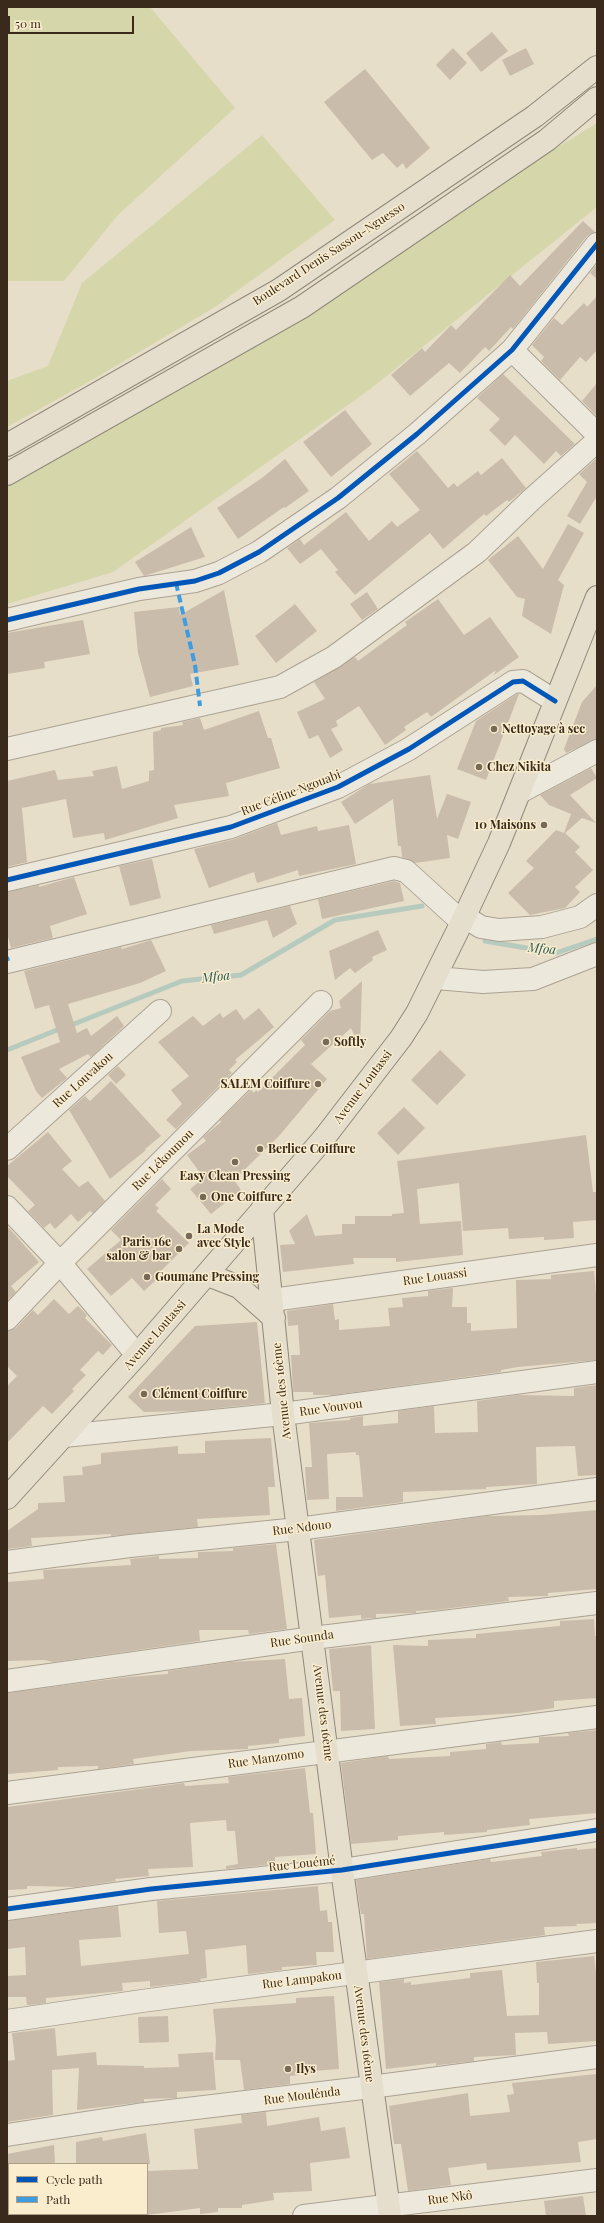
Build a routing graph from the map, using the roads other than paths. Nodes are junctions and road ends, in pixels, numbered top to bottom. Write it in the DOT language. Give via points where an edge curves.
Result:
graph roads {
  1 [pos="597,67"];
  2 [pos="597,98"];
  3 [pos="597,244"];
  4 [pos="512,350"];
  5 [pos="597,434"];
  6 [pos="597,441"];
  7 [pos="7,445"];
  8 [pos="7,474"];
  9 [pos="597,597"];
  10 [pos="7,620"];
  11 [pos="555,701"];
  12 [pos="7,749"];
  13 [pos="597,751"];
  14 [pos="520,792"];
  15 [pos="7,880"];
  16 [pos="597,905"];
  17 [pos="464,920"];
  18 [pos="597,954"];
  19 [pos="7,962"];
  20 [pos="436,978"];
  21 [pos="321,1002"];
  22 [pos="160,1011"];
  23 [pos="7,1149"];
  24 [pos="7,1207"];
  25 [pos="262,1209"];
  26 [pos="597,1255"];
  27 [pos="60,1264"];
  28 [pos="208,1275"];
  29 [pos="268,1306"];
  30 [pos="7,1319"];
  31 [pos="137,1355"];
  32 [pos="597,1372"];
  33 [pos="283,1414"];
  34 [pos="64,1436"];
  35 [pos="597,1489"];
  36 [pos="7,1498"];
  37 [pos="298,1529"];
  38 [pos="7,1562"];
  39 [pos="597,1603"];
  40 [pos="313,1638"];
  41 [pos="7,1680"];
  42 [pos="597,1717"];
  43 [pos="328,1750"];
  44 [pos="7,1793"];
  45 [pos="597,1830"];
  46 [pos="342,1870"];
  47 [pos="7,1909"];
  48 [pos="597,1941"];
  49 [pos="356,1974"];
  50 [pos="7,2021"];
  51 [pos="597,2057"];
  52 [pos="371,2087"];
  53 [pos="7,2135"];
  54 [pos="597,2180"];
  55 [pos="389,2211"];
  56 [pos="304,2216"];
  1 -- 7 [label="main road, Boulevard Denis Sassou-Nguesso" via="535,116 279,290"];
  2 -- 8 [label="main road" via="547,140 302,307"];
  3 -- 4 [label="street"];
  4 -- 5 [label="street"];
  4 -- 10 [label="street" via="417,434 338,498 259,552 219,573 195,581 139,589"];
  6 -- 12 [label="street" via="477,552 334,657 280,687"];
  9 -- 11 [label="main road, Avenue Loutassi"];
  11 -- 14 [label="main road, Avenue Loutassi"];
  11 -- 15 [label="street, Rue Céline Ngouabi" via="523,682 513,682 409,749 338,787 231,827"];
  13 -- 14 [label="street"];
  14 -- 17 [label="main road, Avenue Loutassi"];
  16 -- 17 [label="street" via="580,917 542,927 499,930 481,927"];
  17 -- 19 [label="street" via="406,871 394,868"];
  17 -- 20 [label="main road, Avenue Loutassi"];
  18 -- 20 [label="street" via="533,979 483,982"];
  20 -- 25 [label="main road, Avenue Loutassi" via="401,1038 324,1138"];
  21 -- 27 [label="street, Rue Lékoumou"];
  22 -- 23 [label="street, Rue Louvakou"];
  24 -- 27 [label="street"];
  25 -- 28 [label="main road, Avenue Loutassi"];
  25 -- 29 [label="main road, Avenue des 16ème"];
  26 -- 29 [label="street, Rue Louassi"];
  27 -- 30 [label="street, Rue Lékoumou"];
  27 -- 31 [label="street"];
  28 -- 29 [label="main road" via="239,1287"];
  28 -- 31 [label="main road, Avenue Loutassi"];
  29 -- 33 [label="main road, Avenue des 16ème"];
  31 -- 34 [label="main road, Avenue Loutassi"];
  32 -- 33 [label="street, Rue Vouvou"];
  33 -- 34 [label="street, Rue Vouvou"];
  33 -- 37 [label="main road, Avenue des 16ème"];
  34 -- 36 [label="main road, Avenue Loutassi"];
  35 -- 37 [label="street, Rue Ndouo"];
  37 -- 38 [label="street, Rue Ndouo" via="130,1546"];
  37 -- 40 [label="main road, Avenue des 16ème"];
  39 -- 40 [label="street, Rue Sounda"];
  40 -- 41 [label="street, Rue Sounda"];
  40 -- 43 [label="main road, Avenue des 16ème"];
  42 -- 43 [label="street, Rue Manzomo"];
  43 -- 44 [label="street, Rue Manzomo"];
  43 -- 46 [label="main road, Avenue des 16ème"];
  45 -- 46 [label="street, Rue Louémé"];
  46 -- 47 [label="street, Rue Louémé" via="151,1889"];
  46 -- 49 [label="main road, Avenue des 16ème"];
  48 -- 49 [label="street, Rue Lampakou"];
  49 -- 50 [label="street, Rue Lampakou"];
  49 -- 52 [label="main road, Avenue des 16ème"];
  51 -- 52 [label="street, Rue Moulénda"];
  52 -- 53 [label="street, Rue Moulénda" via="137,2115"];
  52 -- 55 [label="main road, Avenue des 16ème"];
  54 -- 55 [label="street, Rue Nkô"];
  55 -- 56 [label="street, Rue Nkô"];
}
